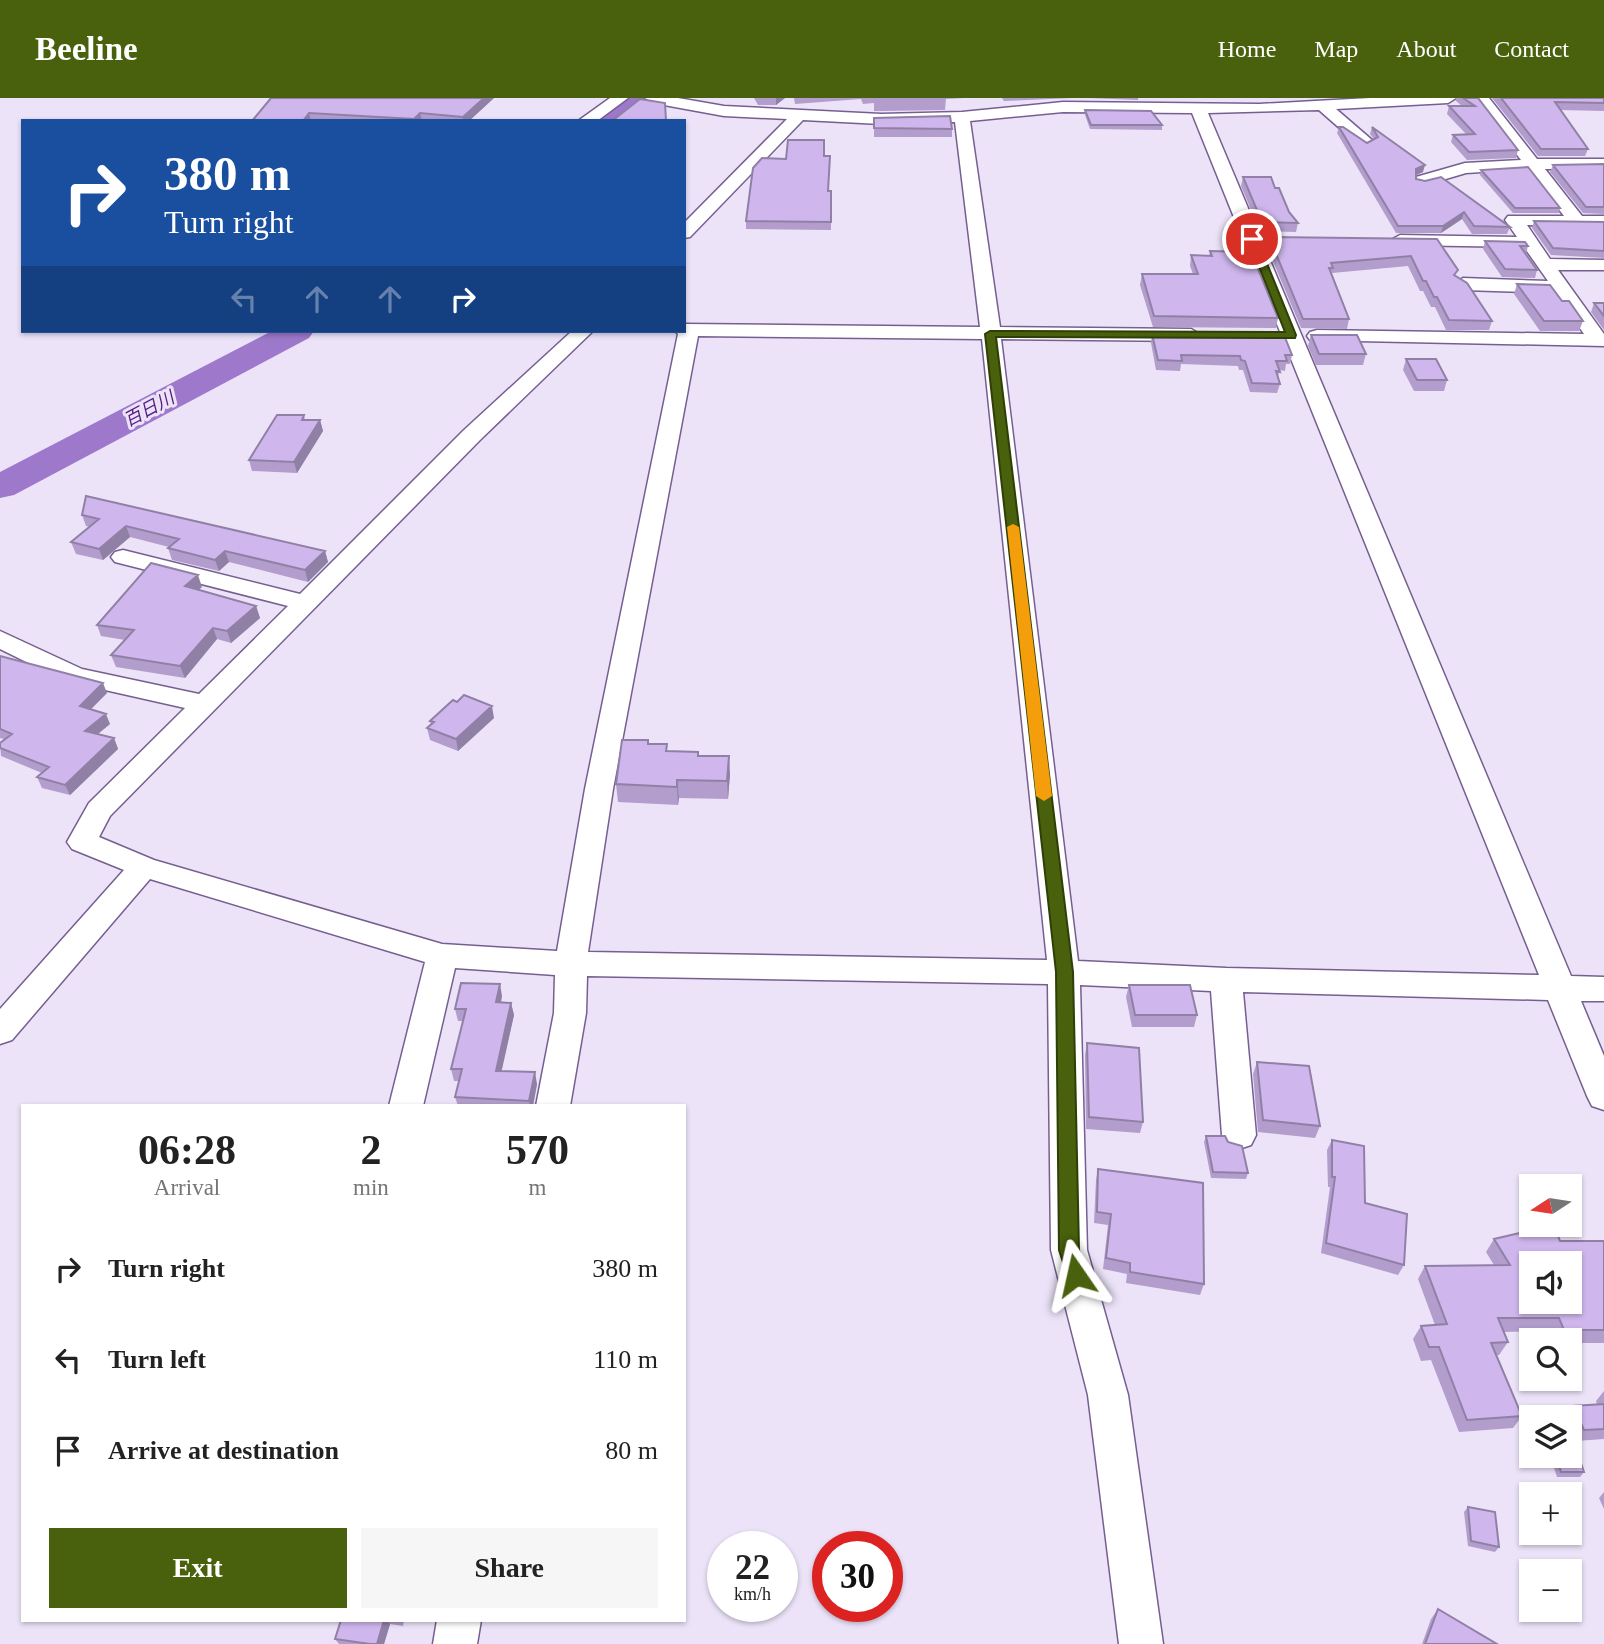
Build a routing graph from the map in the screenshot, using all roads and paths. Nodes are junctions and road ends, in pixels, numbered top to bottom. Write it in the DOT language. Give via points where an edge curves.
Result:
graph roads {
  1 [pos="620,98"];
  2 [pos="1439,98"];
  3 [pos="1481,98"];
  4 [pos="655,99"];
  5 [pos="1385,101"];
  6 [pos="1120,106"];
  7 [pos="1324,107"];
  8 [pos="1198,108"];
  9 [pos="800,114"];
  10 [pos="962,117"];
  11 [pos="589,119"];
  12 [pos="1400,119"];
  13 [pos="1125,128"];
  14 [pos="1366,142"];
  15 [pos="1533,164"];
  16 [pos="1604,164"];
  17 [pos="1422,181"];
  18 [pos="1577,221"];
  19 [pos="1604,221"];
  20 [pos="686,231"];
  21 [pos="1377,240"];
  22 [pos="1530,242"];
  23 [pos="1545,264"];
  24 [pos="1604,265"];
  25 [pos="1463,284"];
  26 [pos="1561,287"];
  27 [pos="687,330"];
  28 [pos="581,333"];
  29 [pos="990,334"];
  30 [pos="1209,335"];
  31 [pos="1264,335"];
  32 [pos="1291,335"];
  33 [pos="1601,340"];
  34 [pos="123,557"];
  35 [pos="306,603"];
  36 [pos="0,639"];
  37 [pos="205,704"];
  38 [pos="144,867"];
  39 [pos="442,956"];
  40 [pos="571,964"];
  41 [pos="1064,972"];
  42 [pos="1226,979"];
  43 [pos="1560,988"];
  44 [pos="1604,989"];
  45 [pos="0,1031"];
  46 [pos="1604,1096"];
  47 [pos="405,1104"];
  48 [pos="553,1104"];
  49 [pos="1239,1135"];
  50 [pos="459,1622"];
  51 [pos="455,1644"];
  52 [pos="1141,1644"];
  1 -- 11 [label="street"];
  2 -- 5 [label="street"];
  3 -- 15 [label="street"];
  4 -- 9 [label="street" via="724,111"];
  5 -- 7 [label="street"];
  5 -- 12 [label="street"];
  6 -- 8 [label="street"];
  6 -- 10 [label="street"];
  6 -- 13 [label="street"];
  7 -- 8 [label="street"];
  7 -- 14 [label="street"];
  8 -- 32 [label="street" via="1259,239"];
  9 -- 10 [label="street" via="881,120"];
  9 -- 20 [label="street"];
  10 -- 29 [label="street"];
  15 -- 16 [label="street"];
  15 -- 17 [label="street" via="1465,168"];
  15 -- 18 [label="street"];
  18 -- 19 [label="street"];
  18 -- 22 [label="street" via="1514,220"];
  21 -- 22 [label="street"];
  22 -- 23 [label="street"];
  23 -- 24 [label="street"];
  23 -- 26 [label="street"];
  25 -- 26 [label="street"];
  26 -- 33 [label="street"];
  27 -- 29 [label="street"];
  27 -- 40 [label="street" via="599,789"];
  28 -- 35 [label="street"];
  29 -- 30 [label="street"];
  29 -- 41 [label="street"];
  31 -- 32 [label="street"];
  32 -- 33 [label="street"];
  32 -- 43 [label="street"];
  34 -- 35 [label="street"];
  35 -- 37 [label="street"];
  36 -- 37 [label="street" via="74,675"];
  37 -- 38 [label="street" via="99,810 82,842"];
  38 -- 39 [label="street"];
  38 -- 45 [label="street"];
  39 -- 40 [label="street"];
  39 -- 47 [label="street"];
  40 -- 41 [label="street"];
  40 -- 48 [label="street" via="570,1013"];
  41 -- 42 [label="street"];
  41 -- 52 [label="street" via="1069,1250 1108,1395"];
  42 -- 43 [label="street"];
  42 -- 49 [label="street"];
  43 -- 44 [label="street"];
  43 -- 46 [label="street"];
  50 -- 51 [label="street"];
}
